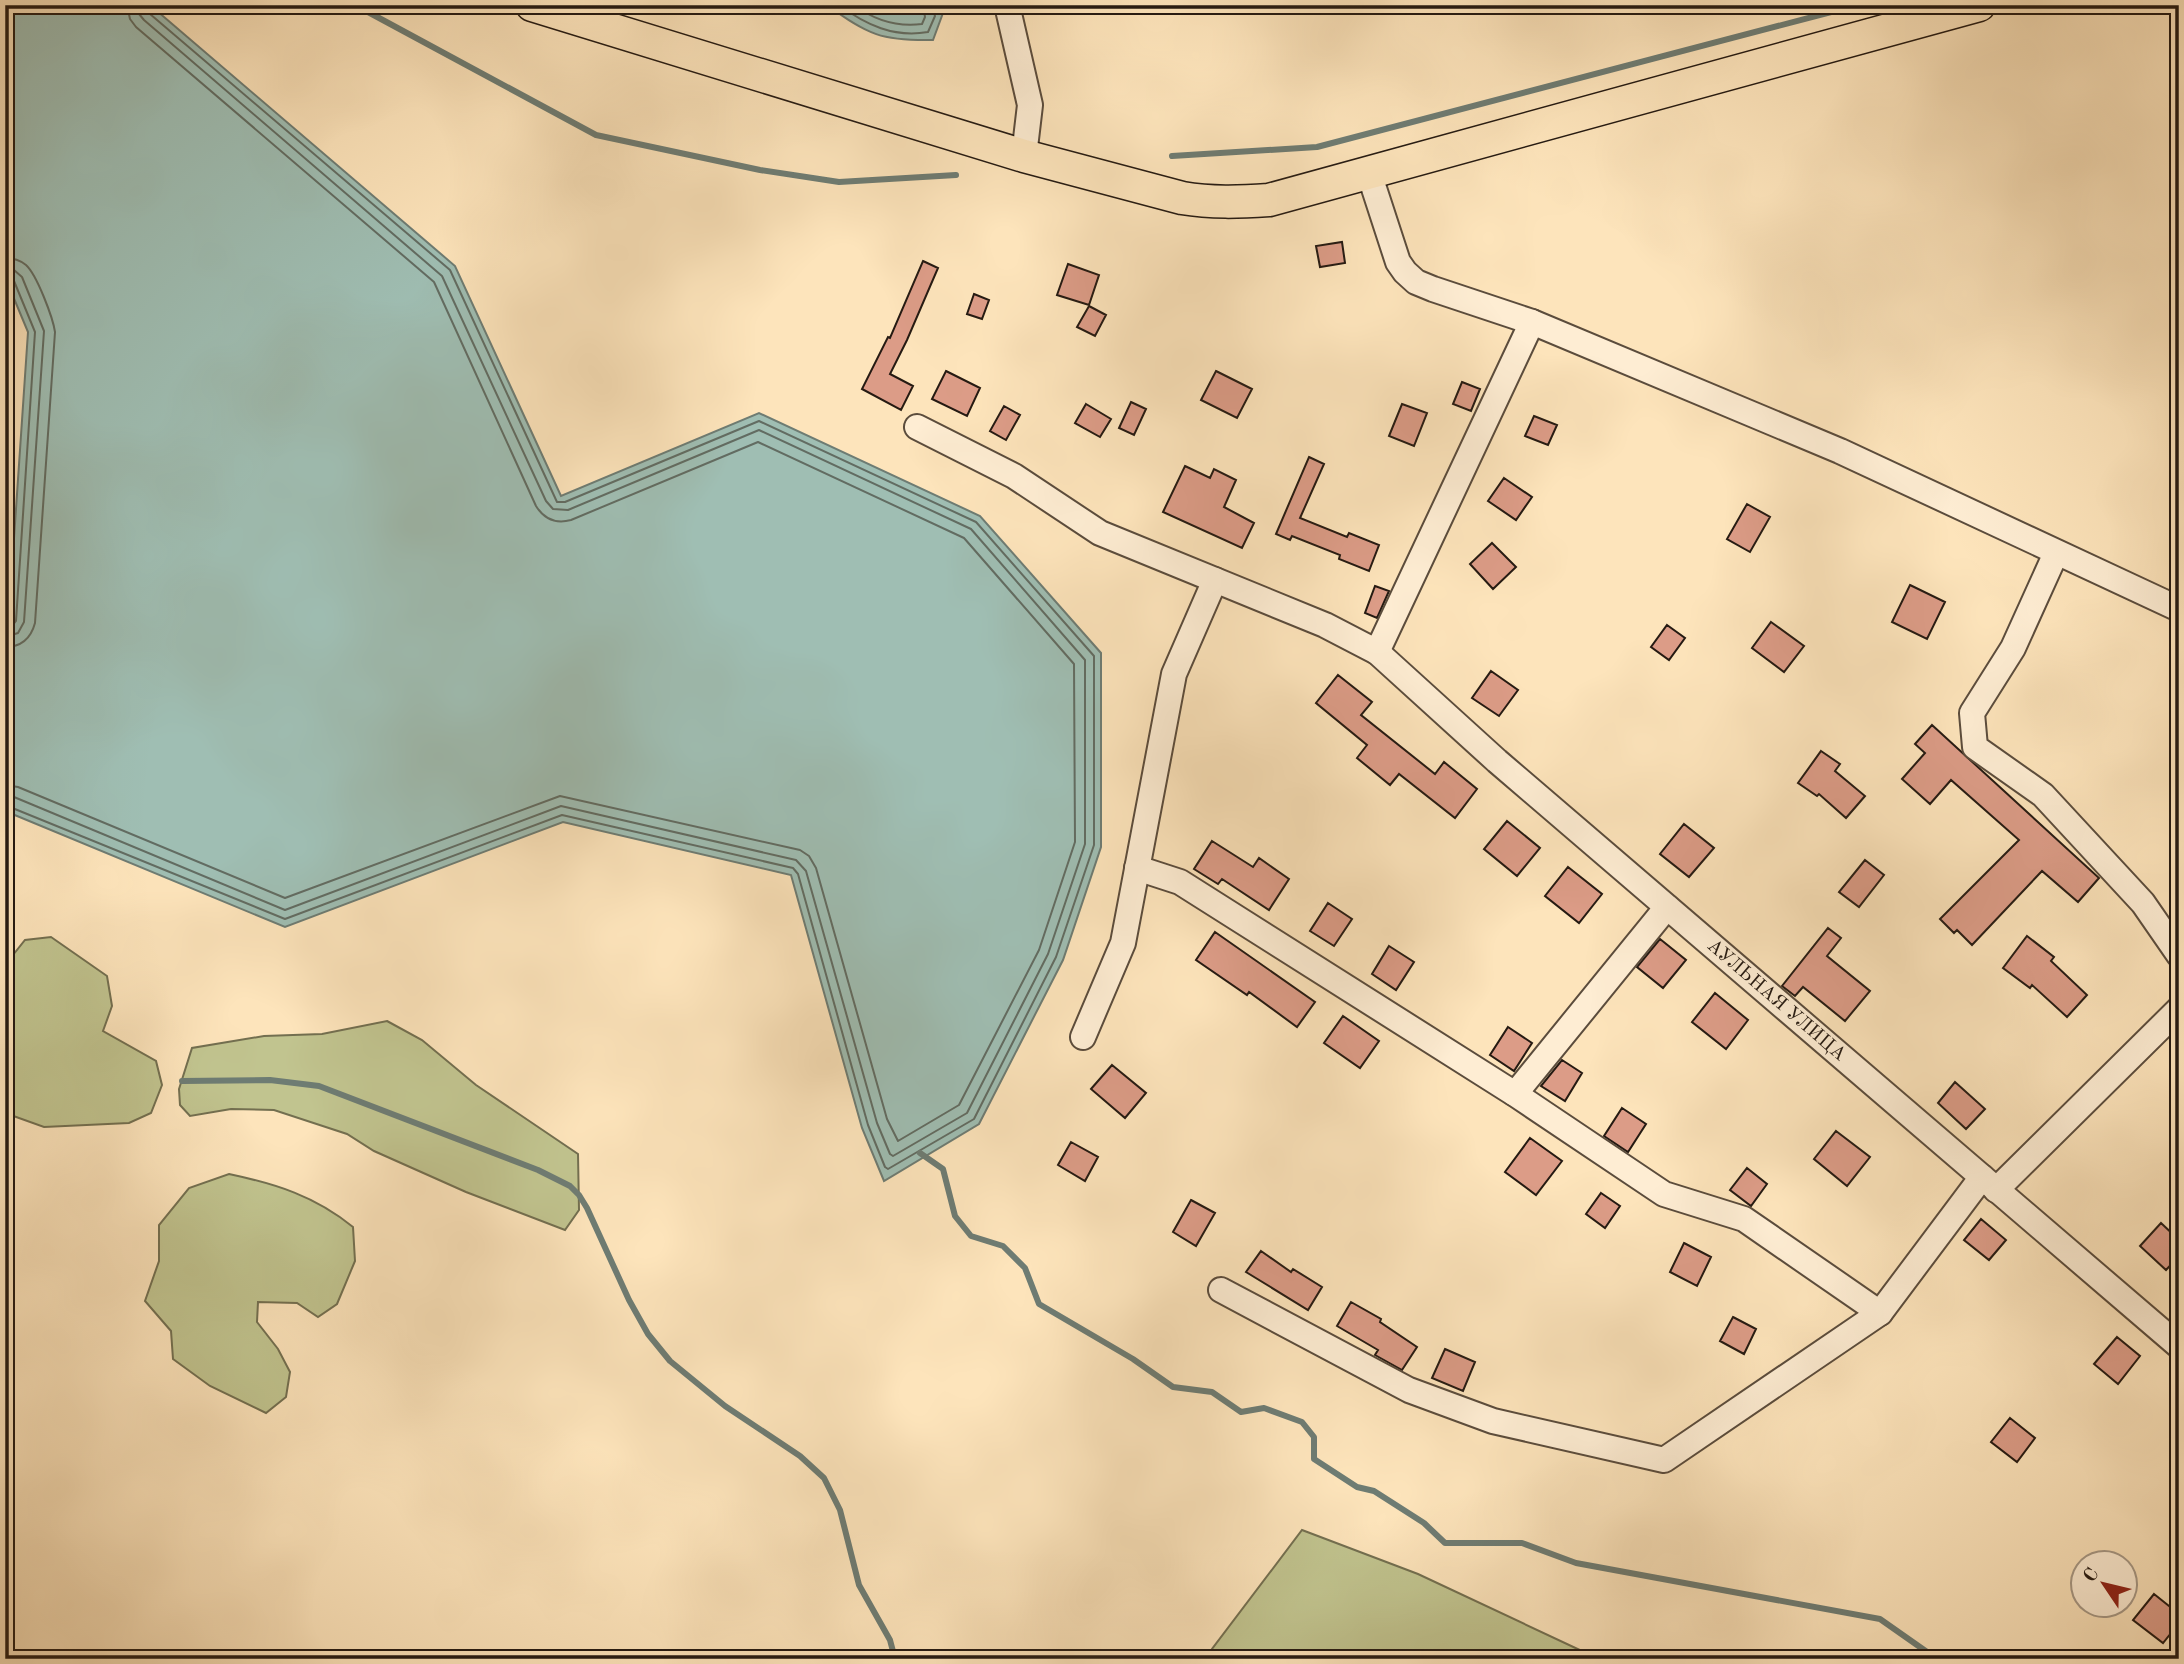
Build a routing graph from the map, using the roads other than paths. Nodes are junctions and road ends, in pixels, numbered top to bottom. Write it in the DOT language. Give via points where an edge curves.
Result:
graph roads {
  1 [pos="531,5"];
  2 [pos="1007,5"];
  3 [pos="1979,5"];
  4 [pos="1024,156"];
  5 [pos="1369,173"];
  6 [pos="1532,322"];
  7 [pos="917,427"];
  8 [pos="2056,553"];
  9 [pos="1215,580"];
  10 [pos="2179,609"];
  11 [pos="1377,652"];
  12 [pos="1137,869"];
  13 [pos="1667,907"];
  14 [pos="2179,955"];
  15 [pos="2179,1009"];
  16 [pos="1083,1037"];
  17 [pos="1515,1094"];
  18 [pos="1989,1184"];
  19 [pos="1221,1290"];
  20 [pos="1880,1313"];
  21 [pos="2179,1346"];
  1 -- 4 [label="main road"];
  2 -- 4 [label="street" via="1030,105"];
  3 -- 5 [label="main road"];
  4 -- 5 [label="main road" via="1208,202 1269,200"];
  5 -- 6 [label="street" via="1405,272 1433,289"];
  6 -- 8 [label="street" via="1876,467"];
  6 -- 11 [label="street"];
  7 -- 9 [label="street, АУЛЬНАЯ УЛИЦА" via="1014,476 1100,533"];
  8 -- 10 [label="street"];
  8 -- 14 [label="street" via="2013,648 1972,713 1975,747 2043,794 2143,903"];
  9 -- 11 [label="street, АУЛЬНАЯ УЛИЦА" via="1325,625"];
  9 -- 12 [label="street" via="1174,674"];
  11 -- 13 [label="street, АУЛЬНАЯ УЛИЦА"];
  12 -- 16 [label="street" via="1123,943"];
  12 -- 17 [label="street" via="1180,882"];
  13 -- 17 [label="street"];
  13 -- 18 [label="street, АУЛЬНАЯ УЛИЦА"];
  15 -- 18 [label="street"];
  17 -- 20 [label="street" via="1664,1194 1744,1219"];
  18 -- 20 [label="street"];
  18 -- 21 [label="street, АУЛЬНАЯ УЛИЦА"];
  19 -- 20 [label="street" via="1409,1390 1493,1420 1664,1460"];
}
